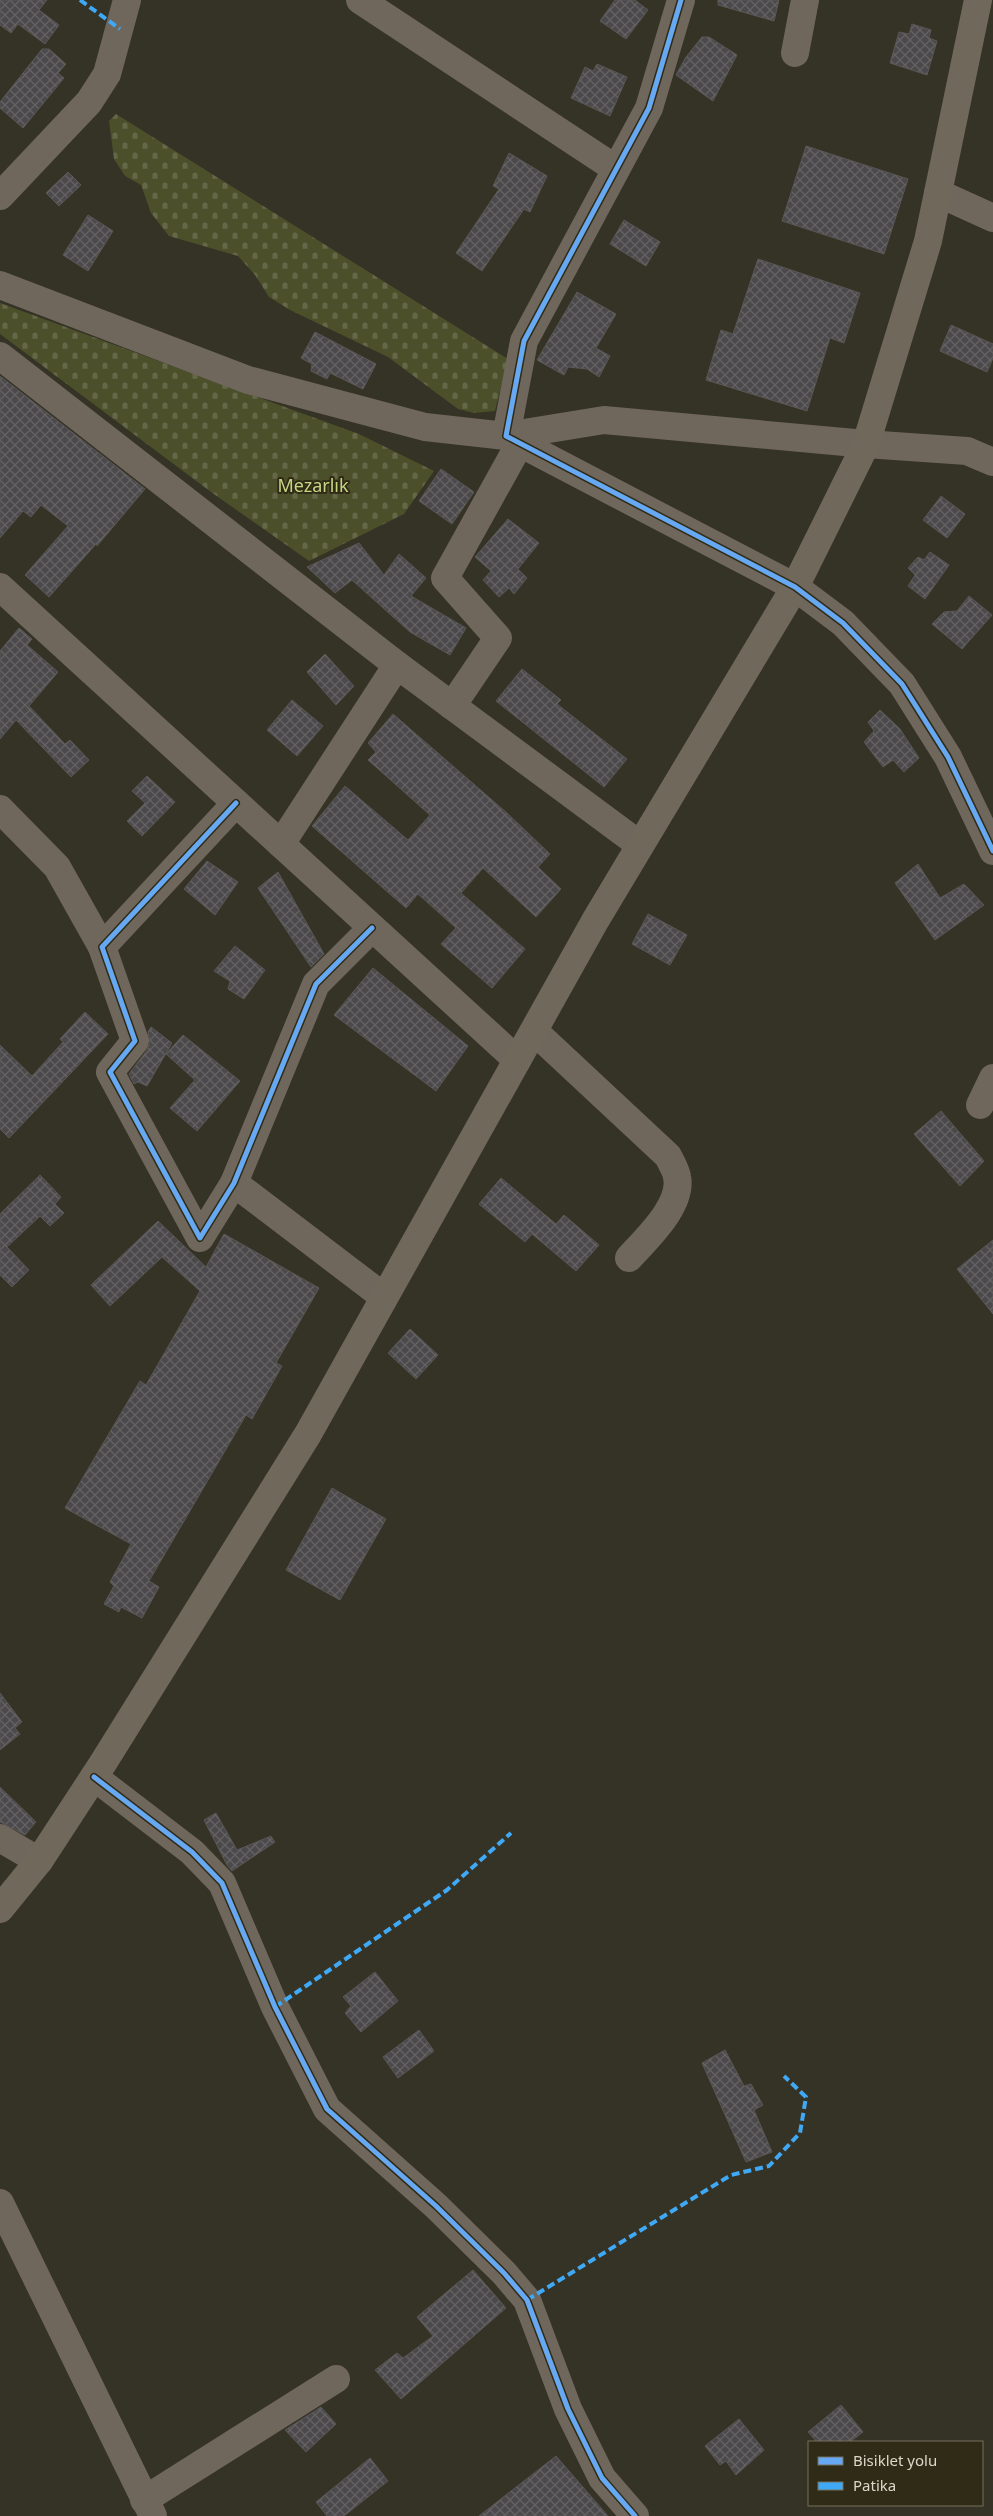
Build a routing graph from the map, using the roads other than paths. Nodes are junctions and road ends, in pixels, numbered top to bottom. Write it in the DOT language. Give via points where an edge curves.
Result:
graph roads {
  1 [pos="127,0"];
  2 [pos="360,0"];
  3 [pos="805,0"];
  4 [pos="978,0"];
  5 [pos="679,1"];
  6 [pos="795,52"];
  7 [pos="616,168"];
  8 [pos="938,193"];
  9 [pos="0,196"];
  10 [pos="993,218"];
  11 [pos="0,285"];
  12 [pos="0,356"];
  13 [pos="513,439"];
  14 [pos="866,444"];
  15 [pos="993,462"];
  16 [pos="0,587"];
  17 [pos="794,587"];
  18 [pos="397,665"];
  19 [pos="452,706"];
  20 [pos="236,803"];
  21 [pos="0,809"];
  22 [pos="281,844"];
  23 [pos="640,845"];
  24 [pos="993,852"];
  25 [pos="372,928"];
  26 [pos="102,947"];
  27 [pos="534,1031"];
  28 [pos="517,1060"];
  29 [pos="993,1078"];
  30 [pos="980,1105"];
  31 [pos="234,1183"];
  32 [pos="629,1258"];
  33 [pos="384,1297"];
  34 [pos="94,1777"];
  35 [pos="0,1838"];
  36 [pos="39,1861"];
  37 [pos="0,1909"];
  38 [pos="0,2203"];
  39 [pos="336,2379"];
  40 [pos="149,2508"];
  41 [pos="635,2516"];
  1 -- 9 [label="street" via="108,74 89,102"];
  2 -- 7 [label="street"];
  3 -- 6 [label="street"];
  4 -- 8 [label="main road"];
  5 -- 7 [label="street" via="649,108"];
  7 -- 13 [label="street" via="524,341"];
  8 -- 10 [label="street"];
  8 -- 14 [label="main road" via="928,241"];
  11 -- 13 [label="street" via="248,380 425,427"];
  12 -- 18 [label="street"];
  13 -- 14 [label="street" via="604,420"];
  13 -- 17 [label="street"];
  13 -- 19 [label="street" via="445,578 498,638"];
  14 -- 15 [label="street" via="966,450"];
  14 -- 17 [label="main road"];
  16 -- 20 [label="street"];
  17 -- 23 [label="main road"];
  17 -- 24 [label="street" via="843,624 902,684 948,757"];
  18 -- 19 [label="street"];
  18 -- 22 [label="street"];
  19 -- 23 [label="street"];
  20 -- 22 [label="street"];
  20 -- 26 [label="street"];
  21 -- 26 [label="street" via="57,867"];
  22 -- 25 [label="street"];
  23 -- 27 [label="main road"];
  25 -- 28 [label="street"];
  25 -- 31 [label="street" via="316,984"];
  26 -- 31 [label="street" via="135,1042 110,1072 200,1238"];
  27 -- 28 [label="main road"];
  27 -- 32 [label="street" via="668,1156 678,1178 674,1201 660,1223"];
  28 -- 33 [label="main road"];
  29 -- 30 [label="street"];
  31 -- 33 [label="street"];
  33 -- 34 [label="main road" via="308,1434"];
  34 -- 36 [label="main road"];
  34 -- 41 [label="street" via="192,1852 222,1883 275,2007 327,2109 436,2206 527,2300 568,2410 602,2478"];
  35 -- 36 [label="street"];
  36 -- 37 [label="main road"];
  38 -- 40 [label="street"];
  39 -- 40 [label="street"];
}
